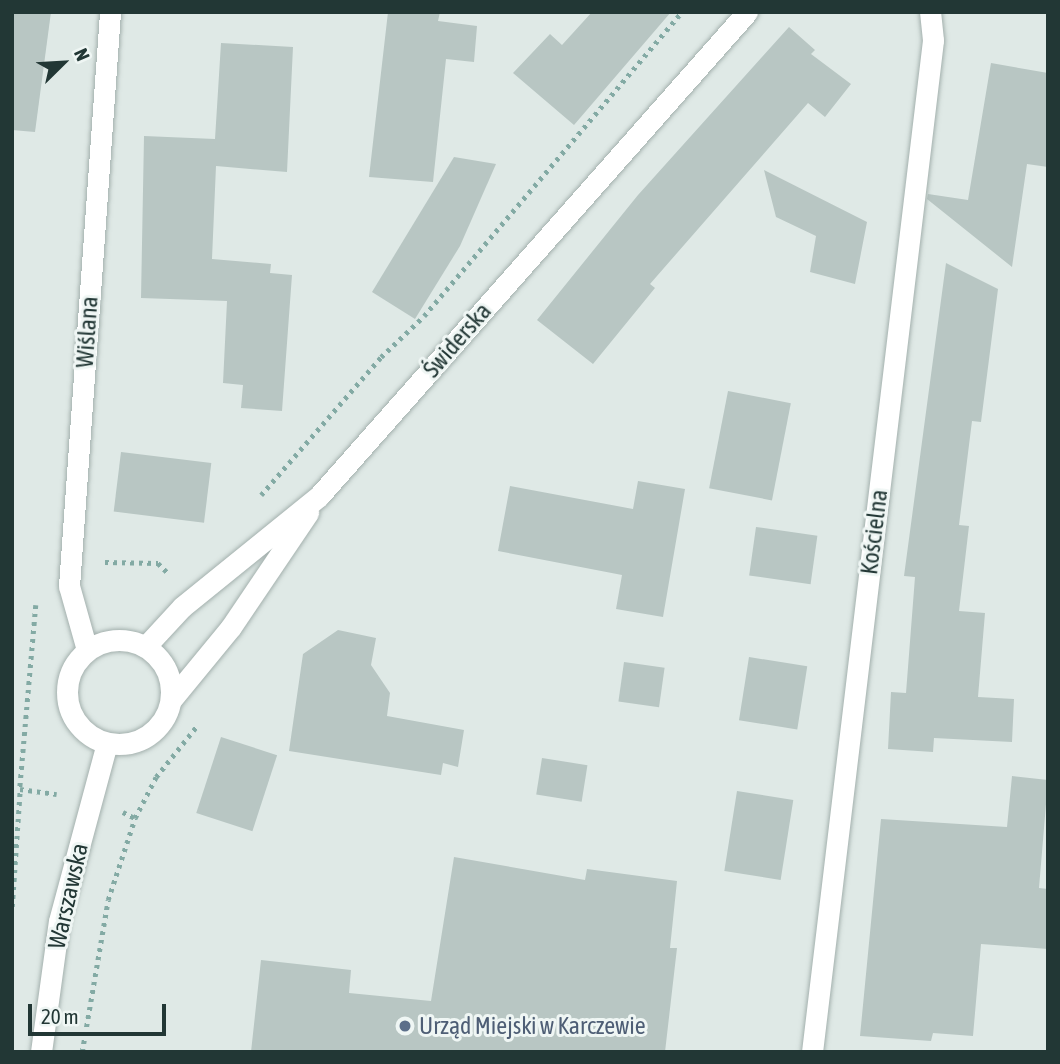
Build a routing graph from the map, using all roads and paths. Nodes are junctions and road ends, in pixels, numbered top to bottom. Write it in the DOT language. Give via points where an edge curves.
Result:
graph roads {
  1 [pos="110,12"];
  2 [pos="682,12"];
  3 [pos="747,12"];
  4 [pos="930,12"];
  5 [pos="319,496"];
  6 [pos="253,503"];
  7 [pos="37,591"];
  8 [pos="146,646"];
  9 [pos="87,650"];
  10 [pos="170,700"];
  11 [pos="107,743"];
  12 [pos="20,789"];
  13 [pos="56,794"];
  14 [pos="135,818"];
  15 [pos="12,907"];
  16 [pos="41,1052"];
  17 [pos="82,1052"];
  18 [pos="812,1052"];
  1 -- 9 [label="street, Wiślana" via="69,586"];
  2 -- 6 [label="path" via="424,316 381,357"];
  3 -- 5 [label="street, Świderska"];
  4 -- 18 [label="street, Kościelna" via="933,40"];
  5 -- 8 [label="street, Świderska" via="183,607"];
  5 -- 10 [label="street" via="231,627"];
  7 -- 12 [label="path"];
  8 -- 9 [label="street" via="115,639"];
  8 -- 10 [label="street" via="170,679"];
  9 -- 11 [label="street" via="71,674 67,703 89,735"];
  10 -- 11 [label="street" via="155,730 132,742"];
  11 -- 16 [label="street, Warszawska" via="60,921"];
  12 -- 13 [label="path"];
  12 -- 15 [label="path"];
  14 -- 17 [label="path" via="102,923"];
}
